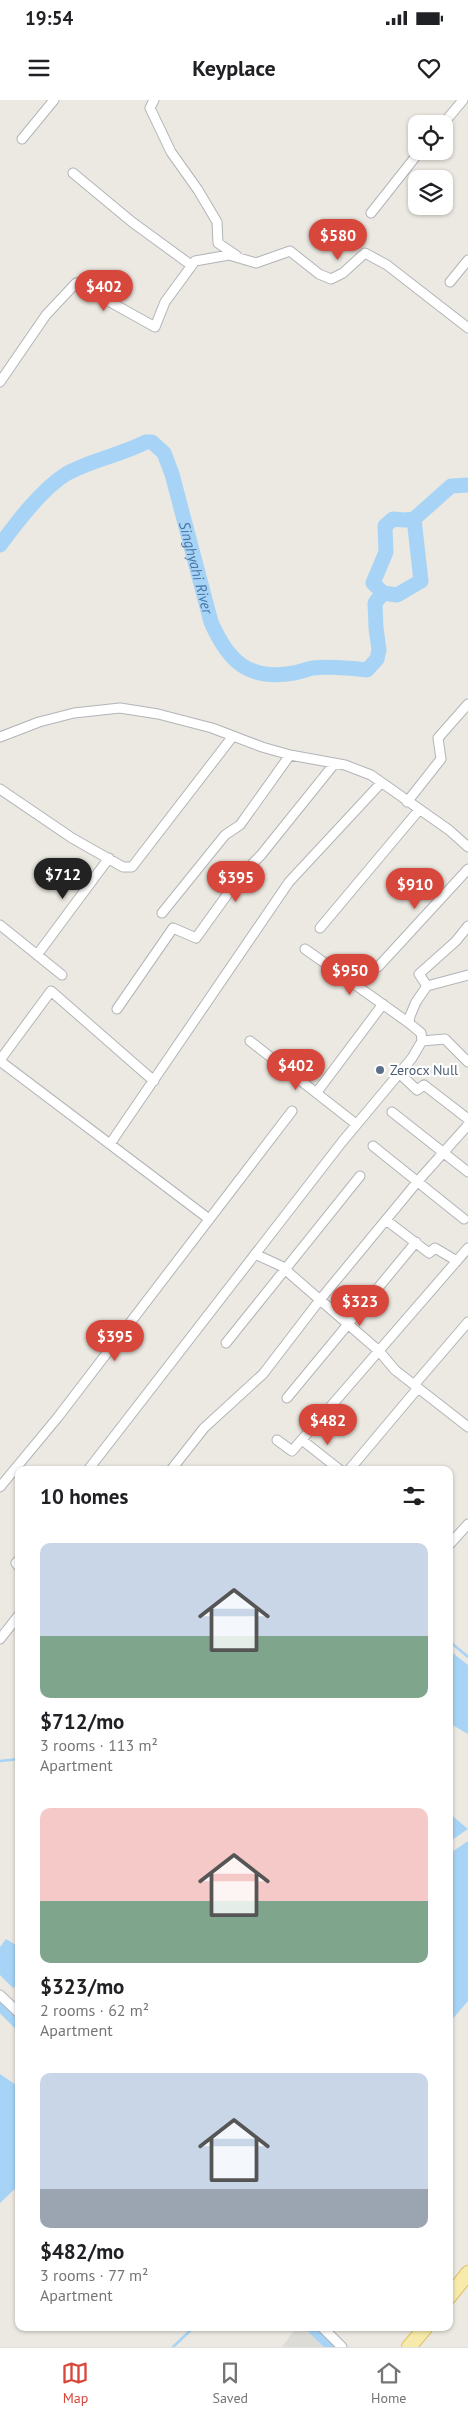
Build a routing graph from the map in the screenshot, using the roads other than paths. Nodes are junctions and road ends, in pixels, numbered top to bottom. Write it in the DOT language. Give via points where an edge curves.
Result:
graph roads {
  1 [pos="54,100"];
  2 [pos="154,100"];
  3 [pos="463,100"];
  4 [pos="451,115"];
  5 [pos="22,139"];
  6 [pos="413,160"];
  7 [pos="73,173"];
  8 [pos="371,213"];
  9 [pos="237,256"];
  10 [pos="468,260"];
  11 [pos="191,265"];
  12 [pos="450,282"];
  13 [pos="468,328"];
  14 [pos="0,382"];
  15 [pos="468,704"];
  16 [pos="233,736"];
  17 [pos="0,737"];
  18 [pos="290,755"];
  19 [pos="335,763"];
  20 [pos="382,783"];
  21 [pos="0,789"];
  22 [pos="407,802"];
  23 [pos="419,810"];
  24 [pos="468,847"];
  25 [pos="109,858"];
  26 [pos="468,868"];
  27 [pos="162,914"];
  28 [pos="0,925"];
  29 [pos="468,926"];
  30 [pos="320,928"];
  31 [pos="305,949"];
  32 [pos="37,955"];
  33 [pos="378,967"];
  34 [pos="62,975"];
  35 [pos="468,975"];
  36 [pos="427,986"];
  37 [pos="383,1004"];
  38 [pos="116,1009"];
  39 [pos="409,1023"];
  40 [pos="250,1041"];
  41 [pos="422,1041"];
  42 [pos="0,1060"];
  43 [pos="468,1062"];
  44 [pos="398,1073"];
  45 [pos="154,1081"];
  46 [pos="317,1092"];
  47 [pos="292,1111"];
  48 [pos="392,1112"];
  49 [pos="468,1119"];
  50 [pos="356,1124"];
  51 [pos="468,1125"];
  52 [pos="110,1144"];
  53 [pos="373,1146"];
  54 [pos="444,1152"];
  55 [pos="468,1172"];
  56 [pos="360,1176"];
  57 [pos="418,1181"];
  58 [pos="205,1216"];
  59 [pos="464,1219"];
  60 [pos="386,1220"];
  61 [pos="416,1242"];
  62 [pos="468,1248"];
  63 [pos="256,1254"];
  64 [pos="457,1261"];
  65 [pos="285,1270"];
  66 [pos="319,1301"];
  67 [pos="468,1322"];
  68 [pos="348,1323"];
  69 [pos="226,1343"];
  70 [pos="379,1351"];
  71 [pos="416,1386"];
  72 [pos="287,1398"];
  73 [pos="468,1427"];
  74 [pos="277,1440"];
  75 [pos="302,1440"];
  76 [pos="17,1466"];
  77 [pos="91,1466"];
  78 [pos="174,1466"];
  79 [pos="335,1466"];
  80 [pos="352,1466"];
  81 [pos="15,1469"];
  82 [pos="0,1487"];
  83 [pos="468,1524"];
  84 [pos="453,1541"];
  85 [pos="15,1620"];
  86 [pos="0,1639"];
  87 [pos="0,1995"];
  88 [pos="15,2009"];
  89 [pos="468,2273"];
  90 [pos="453,2292"];
  91 [pos="326,2331"];
  92 [pos="422,2331"];
  93 [pos="342,2347"];
  94 [pos="409,2347"];
  1 -- 5 [label="street"];
  2 -- 9 [label="street" via="150,108 171,152 217,222 218,243"];
  3 -- 4 [label="street"];
  6 -- 8 [label="street"];
  7 -- 11 [label="street"];
  9 -- 11 [label="street" via="195,261"];
  9 -- 13 [label="street" via="256,263 290,250 320,274 331,278 343,274 365,253 386,265"];
  10 -- 12 [label="street"];
  11 -- 14 [label="street" via="165,302 155,327 76,283 46,315"];
  15 -- 22 [label="street" via="438,738 441,759"];
  16 -- 17 [label="street" via="158,714 120,708 74,713"];
  16 -- 18 [label="street"];
  16 -- 25 [label="street" via="132,867 123,867"];
  18 -- 19 [label="street"];
  18 -- 27 [label="street" via="240,825 226,835"];
  19 -- 20 [label="street" via="371,775"];
  19 -- 38 [label="street" via="242,874 196,938 173,928"];
  20 -- 22 [label="street"];
  20 -- 45 [label="street" via="289,882"];
  21 -- 25 [label="street" via="72,838"];
  22 -- 23 [label="street"];
  23 -- 24 [label="street"];
  23 -- 30 [label="street"];
  25 -- 32 [label="street"];
  26 -- 33 [label="street"];
  28 -- 32 [label="street"];
  29 -- 36 [label="street" via="419,974"];
  31 -- 37 [label="street"];
  32 -- 34 [label="street"];
  35 -- 36 [label="street"];
  36 -- 39 [label="street" via="416,1002"];
  37 -- 39 [label="street"];
  37 -- 46 [label="street"];
  39 -- 41 [label="street" via="421,1033"];
  40 -- 46 [label="street"];
  41 -- 43 [label="street" via="445,1040"];
  41 -- 44 [label="street"];
  42 -- 45 [label="street" via="51,991"];
  42 -- 52 [label="street"];
  44 -- 49 [label="street" via="417,1090 424,1086"];
  44 -- 50 [label="street"];
  45 -- 52 [label="street"];
  46 -- 50 [label="street"];
  47 -- 76 [label="street"];
  48 -- 54 [label="street"];
  50 -- 63 [label="street"];
  51 -- 54 [label="street"];
  52 -- 58 [label="street"];
  53 -- 57 [label="street"];
  54 -- 55 [label="street"];
  54 -- 57 [label="street"];
  56 -- 65 [label="street"];
  57 -- 59 [label="street"];
  57 -- 60 [label="street"];
  60 -- 61 [label="street"];
  60 -- 66 [label="street"];
  61 -- 64 [label="street" via="429,1253 435,1248"];
  61 -- 68 [label="street"];
  62 -- 64 [label="street"];
  63 -- 65 [label="street"];
  63 -- 77 [label="street"];
  64 -- 70 [label="street"];
  65 -- 66 [label="street"];
  65 -- 69 [label="street"];
  66 -- 68 [label="street"];
  66 -- 78 [label="street" via="263,1374 204,1428"];
  67 -- 71 [label="street"];
  68 -- 70 [label="street"];
  68 -- 72 [label="street"];
  70 -- 71 [label="street" via="395,1370"];
  70 -- 75 [label="street"];
  71 -- 73 [label="street"];
  71 -- 80 [label="street"];
  74 -- 75 [label="street" via="292,1451"];
  75 -- 79 [label="street"];
  81 -- 82 [label="street"];
  83 -- 84 [label="street"];
  85 -- 86 [label="street"];
  87 -- 88 [label="street"];
  89 -- 90 [label="main road"];
  91 -- 93 [label="street"];
  92 -- 94 [label="main road"];
}
